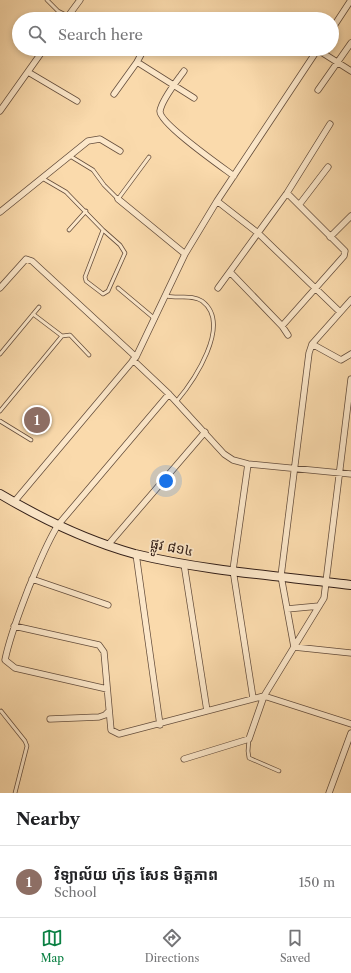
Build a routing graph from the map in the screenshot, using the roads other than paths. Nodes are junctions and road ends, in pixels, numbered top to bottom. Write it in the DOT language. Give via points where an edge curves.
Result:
graph roads {
  1 [pos="47,0"];
  2 [pos="80,0"];
  3 [pos="351,0"];
  4 [pos="59,12"];
  5 [pos="71,12"];
  6 [pos="339,18"];
  7 [pos="351,43"];
  8 [pos="39,56"];
  9 [pos="140,56"];
  10 [pos="313,56"];
  11 [pos="328,56"];
  12 [pos="136,62"];
  13 [pos="338,63"];
  14 [pos="184,71"];
  15 [pos="28,72"];
  16 [pos="351,72"];
  17 [pos="173,86"];
  18 [pos="318,90"];
  19 [pos="114,94"];
  20 [pos="194,98"];
  21 [pos="77,101"];
  22 [pos="0,109"];
  23 [pos="330,124"];
  24 [pos="120,151"];
  25 [pos="70,156"];
  26 [pos="148,157"];
  27 [pos="328,167"];
  28 [pos="234,176"];
  29 [pos="42,178"];
  30 [pos="287,192"];
  31 [pos="118,199"];
  32 [pos="217,201"];
  33 [pos="299,205"];
  34 [pos="86,211"];
  35 [pos="0,212"];
  36 [pos="351,216"];
  37 [pos="69,230"];
  38 [pos="103,230"];
  39 [pos="258,232"];
  40 [pos="330,237"];
  41 [pos="185,254"];
  42 [pos="231,273"];
  43 [pos="0,288"];
  44 [pos="118,288"];
  45 [pos="218,288"];
  46 [pos="315,289"];
  47 [pos="166,296"];
  48 [pos="351,300"];
  49 [pos="39,307"];
  50 [pos="340,312"];
  51 [pos="33,314"];
  52 [pos="155,318"];
  53 [pos="282,326"];
  54 [pos="288,335"];
  55 [pos="62,336"];
  56 [pos="312,344"];
  57 [pos="0,354"];
  58 [pos="351,354"];
  59 [pos="89,355"];
  60 [pos="134,359"];
  61 [pos="351,379"];
  62 [pos="169,394"];
  63 [pos="176,402"];
  64 [pos="0,411"];
  65 [pos="0,421"];
  66 [pos="204,432"];
  67 [pos="31,440"];
  68 [pos="248,464"];
  69 [pos="295,468"];
  70 [pos="340,473"];
  71 [pos="351,474"];
  72 [pos="0,494"];
  73 [pos="14,502"];
  74 [pos="58,525"];
  75 [pos="108,545"];
  76 [pos="136,554"];
  77 [pos="184,564"];
  78 [pos="233,570"];
  79 [pos="281,576"];
  80 [pos="32,579"];
  81 [pos="326,582"];
  82 [pos="351,585"];
  83 [pos="108,604"];
  84 [pos="319,606"];
  85 [pos="287,609"];
  86 [pos="14,626"];
  87 [pos="294,647"];
  88 [pos="351,653"];
  89 [pos="108,690"];
  90 [pos="264,696"];
  91 [pos="253,698"];
  92 [pos="1,711"];
  93 [pos="109,711"];
  94 [pos="207,711"];
  95 [pos="50,719"];
  96 [pos="351,724"];
  97 [pos="160,725"];
  98 [pos="351,733"];
  99 [pos="249,739"];
  100 [pos="184,759"];
  101 [pos="279,771"];
  102 [pos="15,793"];
  103 [pos="329,793"];
  1 -- 4 [label="lane"];
  2 -- 5 [label="street"];
  3 -- 6 [label="street"];
  7 -- 13 [label="street"];
  8 -- 15 [label="street"];
  9 -- 12 [label="street"];
  10 -- 28 [label="street"];
  11 -- 13 [label="street"];
  12 -- 17 [label="street"];
  12 -- 19 [label="street"];
  13 -- 16 [label="street"];
  13 -- 18 [label="street"];
  14 -- 17 [label="street"];
  15 -- 21 [label="street"];
  15 -- 22 [label="street"];
  17 -- 20 [label="street"];
  17 -- 28 [label="street" via="160,110 163,119"];
  23 -- 30 [label="street"];
  24 -- 25 [label="street" via="105,141 94,140 88,141"];
  25 -- 29 [label="street"];
  25 -- 31 [label="lane" via="93,170"];
  26 -- 31 [label="lane"];
  27 -- 33 [label="street"];
  28 -- 32 [label="street"];
  29 -- 34 [label="lane" via="66,192"];
  29 -- 35 [label="street"];
  30 -- 33 [label="street"];
  30 -- 39 [label="street"];
  31 -- 41 [label="street"];
  32 -- 39 [label="street"];
  32 -- 41 [label="street"];
  33 -- 40 [label="street"];
  34 -- 37 [label="lane"];
  34 -- 38 [label="lane"];
  36 -- 40 [label="street"];
  38 -- 38 [label="lane" via="125,253 108,292 103,294 86,281 85,277"];
  39 -- 42 [label="street"];
  39 -- 46 [label="street"];
  40 -- 46 [label="street" via="345,251 344,256"];
  41 -- 47 [label="street"];
  42 -- 45 [label="street"];
  42 -- 53 [label="street"];
  43 -- 60 [label="street" via="26,259 32,261"];
  44 -- 52 [label="lane"];
  46 -- 50 [label="street"];
  46 -- 53 [label="street"];
  47 -- 52 [label="street"];
  47 -- 63 [label="lane" via="188,297 202,301 213,313 214,333 202,363 190,385"];
  48 -- 50 [label="street"];
  49 -- 51 [label="lane"];
  50 -- 56 [label="street"];
  51 -- 55 [label="lane"];
  51 -- 57 [label="lane"];
  52 -- 60 [label="street"];
  53 -- 54 [label="street"];
  55 -- 59 [label="lane" via="70,335"];
  55 -- 64 [label="lane"];
  56 -- 58 [label="street" via="341,360"];
  56 -- 69 [label="street"];
  60 -- 62 [label="street"];
  60 -- 73 [label="street"];
  61 -- 70 [label="street"];
  62 -- 63 [label="street"];
  62 -- 74 [label="street"];
  63 -- 66 [label="street"];
  65 -- 67 [label="lane"];
  66 -- 68 [label="street" via="224,454 233,460"];
  66 -- 75 [label="street"];
  68 -- 69 [label="street"];
  68 -- 78 [label="street"];
  69 -- 70 [label="street"];
  69 -- 79 [label="street"];
  70 -- 71 [label="street"];
  70 -- 81 [label="street"];
  72 -- 73 [label="street, ផ្លូវ ៨១៤"];
  73 -- 74 [label="street, ផ្លូវ ៨១៤"];
  74 -- 75 [label="street, ផ្លូវ ៨១៤"];
  74 -- 80 [label="street" via="49,539"];
  75 -- 76 [label="street, ផ្លូវ ៨១៤"];
  76 -- 77 [label="street, ផ្លូវ ៨១៤"];
  76 -- 97 [label="street"];
  77 -- 78 [label="street, ផ្លូវ ៨១៤"];
  77 -- 94 [label="street"];
  78 -- 79 [label="street, ផ្លូវ ៨១៤"];
  78 -- 91 [label="street"];
  79 -- 81 [label="street, ផ្លូវ ៨១៤"];
  79 -- 85 [label="street"];
  80 -- 83 [label="street"];
  80 -- 86 [label="street"];
  81 -- 82 [label="street, ផ្លូវ ៨១៤"];
  81 -- 84 [label="street" via="324,598"];
  84 -- 85 [label="street"];
  84 -- 87 [label="street"];
  85 -- 87 [label="street"];
  86 -- 89 [label="street" via="99,645 104,652"];
  86 -- 89 [label="street" via="5,660 8,664 15,668"];
  87 -- 88 [label="street"];
  87 -- 90 [label="street"];
  89 -- 93 [label="street"];
  90 -- 91 [label="street"];
  90 -- 96 [label="street"];
  90 -- 99 [label="street"];
  91 -- 94 [label="street"];
  92 -- 102 [label="lane" via="27,746"];
  93 -- 95 [label="street" via="99,717"];
  93 -- 97 [label="street" via="112,730 119,734"];
  94 -- 97 [label="street"];
  98 -- 103 [label="street"];
  99 -- 100 [label="street"];
  99 -- 101 [label="lane" via="249,758"];
}
